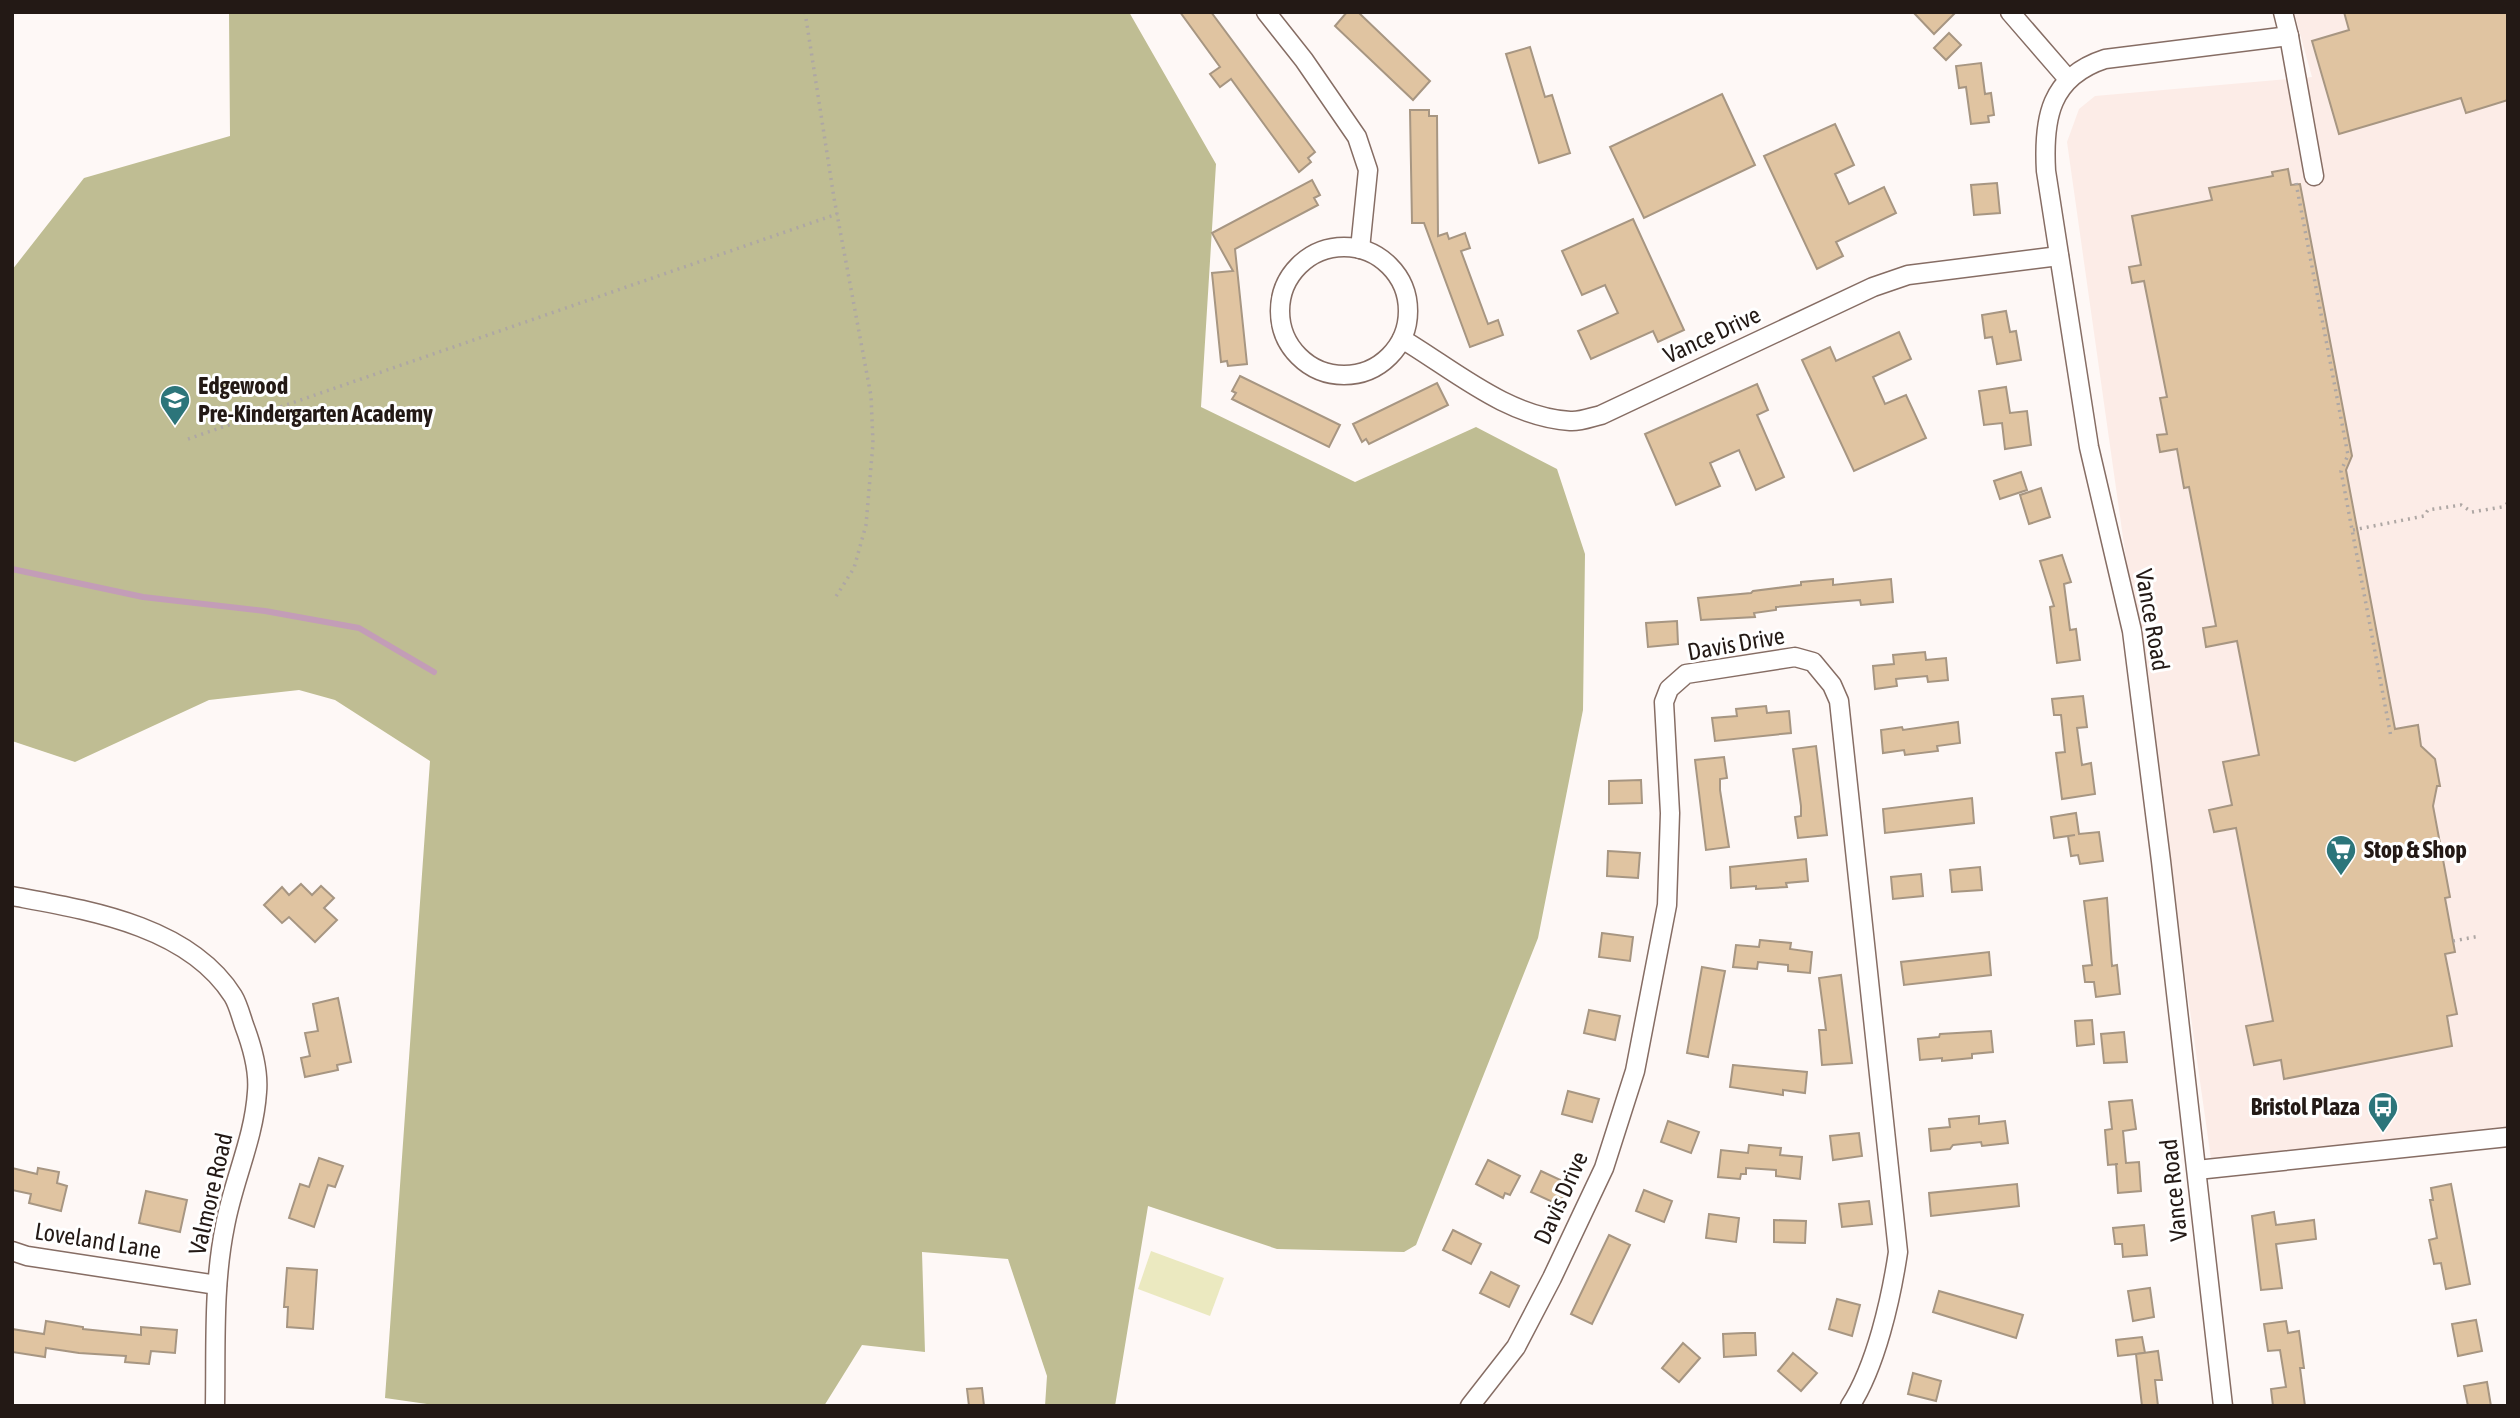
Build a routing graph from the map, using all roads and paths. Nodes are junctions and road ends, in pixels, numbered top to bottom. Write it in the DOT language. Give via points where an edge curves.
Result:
graph roads {
  1 [pos="805,12"];
  2 [pos="1266,12"];
  3 [pos="2010,12"];
  4 [pos="2283,12"];
  5 [pos="2289,36"];
  6 [pos="2068,79"];
  7 [pos="2314,176"];
  8 [pos="2296,184"];
  9 [pos="837,214"];
  10 [pos="1360,249"];
  11 [pos="2059,256"];
  12 [pos="1402,339"];
  13 [pos="188,439"];
  14 [pos="2508,503"];
  15 [pos="2353,530"];
  16 [pos="835,598"];
  17 [pos="2391,737"];
  18 [pos="12,896"];
  19 [pos="2480,936"];
  20 [pos="2453,941"];
  21 [pos="2508,1138"];
  22 [pos="2197,1170"];
  23 [pos="12,1251"];
  24 [pos="217,1285"];
  25 [pos="215,1406"];
  26 [pos="1470,1406"];
  27 [pos="1850,1406"];
  28 [pos="2223,1406"];
  1 -- 9 [label="path"];
  2 -- 10 [label="street" via="1357,137 1368,170"];
  3 -- 6 [label="street"];
  4 -- 5 [label="street"];
  5 -- 6 [label="street" via="2105,59 2086,65"];
  5 -- 7 [label="street"];
  6 -- 11 [label="street, Vance Road" via="2055,99 2045,131"];
  8 -- 15 [label="path" via="2348,456 2341,471"];
  9 -- 13 [label="path"];
  9 -- 16 [label="path" via="871,397 873,443 866,525 854,568"];
  10 -- 12 [label="street" via="1392,268 1402,284 1408,320"];
  10 -- 12 [label="street" via="1335,248 1298,266 1280,303 1288,344 1301,360 1339,376 1377,367"];
  11 -- 12 [label="street, Vance Drive" via="1908,275 1884,283 1601,415 1573,422 1504,404"];
  11 -- 22 [label="street, Vance Road" via="2089,447 2133,631"];
  14 -- 15 [label="path" via="2472,512 2461,505 2439,508 2424,516"];
  15 -- 17 [label="path"];
  18 -- 24 [label="street, Valmore Road" via="98,912 170,939 211,970 233,996 253,1049 258,1091 225,1225"];
  19 -- 20 [label="path"];
  21 -- 22 [label="street"];
  22 -- 28 [label="street, Vance Road"];
  23 -- 24 [label="street, Loveland Lane"];
  24 -- 25 [label="street, Valmore Road"];
  26 -- 27 [label="street, Davis Drive" via="1516,1347 1552,1278 1604,1168 1635,1071 1667,905 1670,813 1664,702 1669,689 1686,674 1795,657 1813,662 1839,701 1898,1252 1875,1348"];
}
